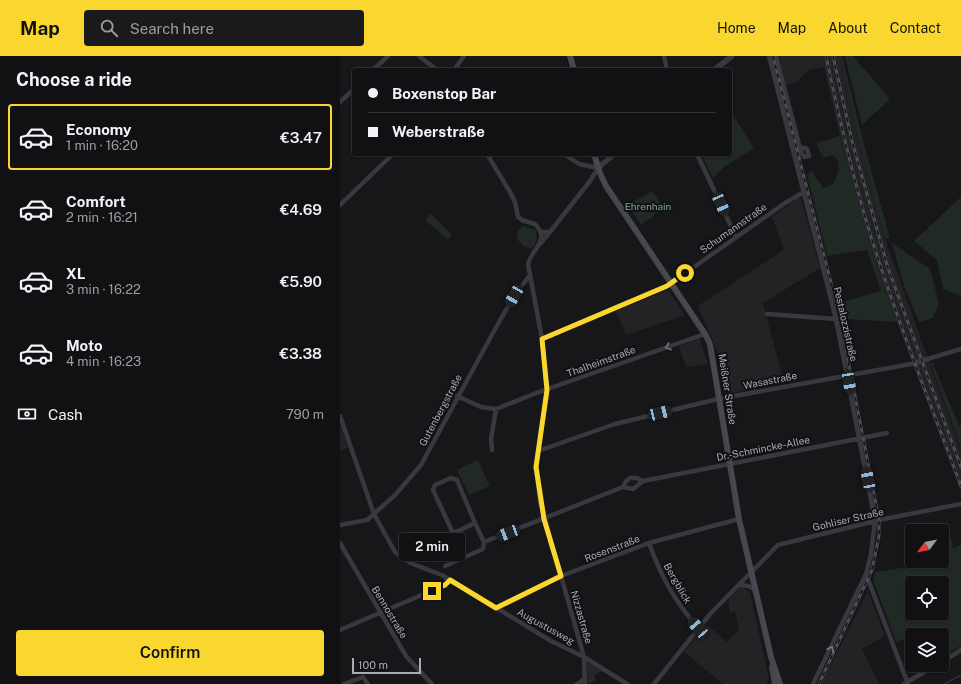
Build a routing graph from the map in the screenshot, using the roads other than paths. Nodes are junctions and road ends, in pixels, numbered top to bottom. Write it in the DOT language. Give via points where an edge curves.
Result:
graph roads {
  1 [pos="388,56"];
  2 [pos="419,56"];
  3 [pos="464,56"];
  4 [pos="570,56"];
  5 [pos="664,56"];
  6 [pos="732,56"];
  7 [pos="769,56"];
  8 [pos="776,56"];
  9 [pos="376,68"];
  10 [pos="434,68"];
  11 [pos="455,68"];
  12 [pos="573,68"];
  13 [pos="666,68"];
  14 [pos="717,68"];
  15 [pos="352,91"];
  16 [pos="340,102"];
  17 [pos="800,147"];
  18 [pos="391,156"];
  19 [pos="488,156"];
  20 [pos="567,156"];
  21 [pos="595,156"];
  22 [pos="612,156"];
  23 [pos="698,156"];
  24 [pos="598,168"];
  25 [pos="804,192"];
  26 [pos="340,204"];
  27 [pos="541,232"];
  28 [pos="550,232"];
  29 [pos="736,237"];
  30 [pos="540,244"];
  31 [pos="530,275"];
  32 [pos="671,283"];
  33 [pos="767,314"];
  34 [pos="836,319"];
  35 [pos="705,334"];
  36 [pos="542,339"];
  37 [pos="961,349"];
  38 [pos="848,375"];
  39 [pos="547,390"];
  40 [pos="457,396"];
  41 [pos="720,398"];
  42 [pos="496,409"];
  43 [pos="340,416"];
  44 [pos="887,433"];
  45 [pos="860,439"];
  46 [pos="492,450"];
  47 [pos="538,451"];
  48 [pos="730,464"];
  49 [pos="643,481"];
  50 [pos="623,487"];
  51 [pos="961,504"];
  52 [pos="374,514"];
  53 [pos="544,519"];
  54 [pos="739,519"];
  55 [pos="875,521"];
  56 [pos="475,523"];
  57 [pos="340,525"];
  58 [pos="453,533"];
  59 [pos="484,542"];
  60 [pos="340,543"];
  61 [pos="650,543"];
  62 [pos="420,549"];
  63 [pos="445,566"];
  64 [pos="751,573"];
  65 [pos="866,574"];
  66 [pos="561,576"];
  67 [pos="450,580"];
  68 [pos="739,585"];
  69 [pos="755,590"];
  70 [pos="496,608"];
  71 [pos="380,613"];
  72 [pos="698,628"];
  73 [pos="340,630"];
  74 [pos="961,650"];
  75 [pos="584,657"];
  76 [pos="771,657"];
  77 [pos="949,658"];
  78 [pos="924,672"];
  79 [pos="585,681"];
  80 [pos="906,683"];
  81 [pos="344,684"];
  82 [pos="368,684"];
  83 [pos="432,684"];
  84 [pos="576,684"];
  85 [pos="627,684"];
  86 [pos="654,684"];
  87 [pos="775,684"];
  88 [pos="780,684"];
  89 [pos="813,684"];
  1 -- 9 [label="street"];
  2 -- 10 [label="street"];
  3 -- 11 [label="street"];
  4 -- 12 [label="main road"];
  5 -- 13 [label="street"];
  6 -- 14 [label="street"];
  7 -- 25 [label="street, Pestalozzistraße"];
  8 -- 17 [label="street"];
  15 -- 16 [label="street"];
  18 -- 26 [label="street"];
  19 -- 27 [label="street" via="515,202 518,217 535,224"];
  20 -- 24 [label="street" via="579,164"];
  21 -- 24 [label="main road, Meißner Straße"];
  22 -- 24 [label="street"];
  23 -- 29 [label="street"];
  24 -- 28 [label="street"];
  24 -- 32 [label="main road, Meißner Straße" via="606,186"];
  25 -- 29 [label="street, Schumannstraße"];
  25 -- 34 [label="street, Pestalozzistraße"];
  27 -- 28 [label="street"];
  27 -- 30 [label="street, Nizzastraße"];
  28 -- 30 [label="street"];
  29 -- 32 [label="street, Schumannstraße"];
  30 -- 31 [label="street, Nizzastraße" via="531,255 528,264"];
  31 -- 36 [label="street, Nizzastraße"];
  31 -- 40 [label="street, Gutenbergstraße" via="514,296"];
  32 -- 35 [label="main road, Meißner Straße"];
  32 -- 36 [label="street, Schumannstraße"];
  33 -- 34 [label="street"];
  34 -- 38 [label="street, Pestalozzistraße"];
  35 -- 39 [label="street, Thalheimstraße, one-way"];
  35 -- 41 [label="main road, Meißner Straße" via="713,356"];
  36 -- 39 [label="street, Nizzastraße"];
  37 -- 38 [label="street, Wasastraße" via="911,364"];
  38 -- 41 [label="street, Wasastraße"];
  38 -- 45 [label="street, Pestalozzistraße"];
  39 -- 42 [label="street, Thalheimstraße"];
  39 -- 47 [label="street, Nizzastraße"];
  40 -- 42 [label="street" via="481,407"];
  40 -- 52 [label="street, Gutenbergstraße" via="421,465 395,495"];
  41 -- 47 [label="street, Wasastraße" via="615,424"];
  41 -- 48 [label="main road, Meißner Straße"];
  42 -- 46 [label="street" via="491,439"];
  43 -- 52 [label="street, Augustusweg"];
  44 -- 45 [label="street, Dr.-Schmincke-Allee"];
  45 -- 48 [label="street, Dr.-Schmincke-Allee"];
  45 -- 55 [label="street, Pestalozzistraße"];
  47 -- 53 [label="street, Nizzastraße" via="536,467"];
  48 -- 49 [label="street, Dr.-Schmincke-Allee"];
  48 -- 54 [label="main road, Meißner Straße"];
  49 -- 50 [label="street, Dr.-Schmincke-Allee" via="634,489"];
  49 -- 50 [label="street, Dr.-Schmincke-Allee" via="630,478"];
  50 -- 53 [label="street, Dr.-Schmincke-Allee"];
  51 -- 55 [label="street, Gohliser Straße"];
  52 -- 57 [label="street, Gutenbergstraße" via="367,520"];
  52 -- 67 [label="street, Augustusweg" via="399,556"];
  53 -- 59 [label="street, Dr.-Schmincke-Allee"];
  53 -- 66 [label="street, Nizzastraße"];
  54 -- 61 [label="street, Rosenstraße"];
  54 -- 64 [label="main road, Meißner Straße"];
  55 -- 64 [label="street, Gohliser Straße" via="778,545"];
  55 -- 65 [label="street, Pestalozzistraße" via="872,554"];
  56 -- 58 [label="street"];
  56 -- 58 [label="street" via="457,480 451,478 435,486 433,490"];
  56 -- 59 [label="street"];
  58 -- 62 [label="street"];
  59 -- 63 [label="street" via="483,549"];
  60 -- 71 [label="street, Bennostraße"];
  61 -- 66 [label="street, Rosenstraße"];
  61 -- 72 [label="street, Bergblick" via="658,569 670,591"];
  64 -- 68 [label="street, Gohliser Straße"];
  64 -- 69 [label="main road, Meißner Straße"];
  65 -- 80 [label="street"];
  89 -- 65 [label="street, Pestalozzistraße, one-way"];
  66 -- 70 [label="street, Rosenstraße"];
  66 -- 75 [label="street, Nizzastraße"];
  67 -- 70 [label="street, Augustusweg"];
  67 -- 71 [label="street" via="445,585"];
  68 -- 69 [label="street"];
  68 -- 72 [label="street, Gohliser Straße"];
  69 -- 76 [label="main road, Meißner Straße"];
  70 -- 75 [label="street, Augustusweg" via="551,641"];
  71 -- 73 [label="street"];
  71 -- 83 [label="street, Bennostraße" via="406,656"];
  72 -- 86 [label="street, Gohliser Straße"];
  74 -- 77 [label="street"];
  75 -- 79 [label="street, Nizzastraße"];
  75 -- 85 [label="street, Augustusweg"];
  76 -- 87 [label="main road, Meißner Straße"];
  76 -- 88 [label="main road, Meißner Straße"];
  78 -- 80 [label="street"];
  79 -- 84 [label="street"];
  81 -- 82 [label="street" via="363,677"];
}
